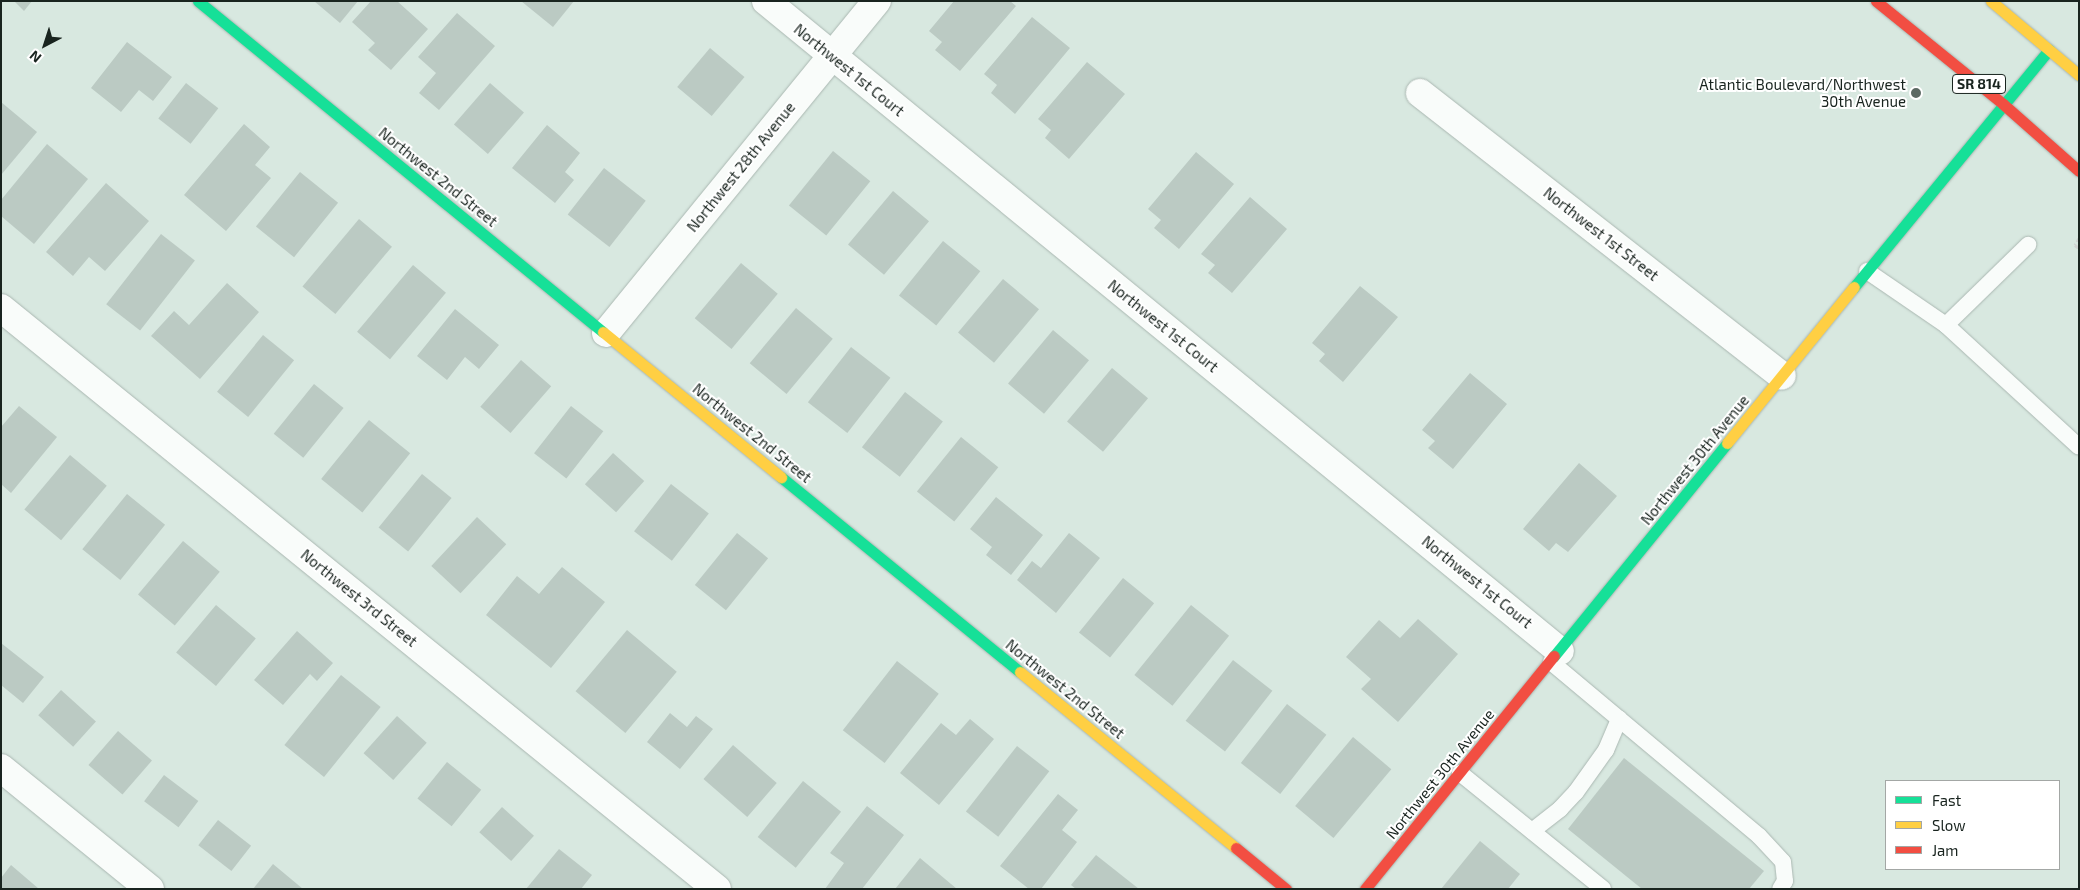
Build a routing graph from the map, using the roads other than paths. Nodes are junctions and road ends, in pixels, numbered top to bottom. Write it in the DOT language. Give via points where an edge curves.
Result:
graph roads {
  1 [pos="198,1"];
  2 [pos="766,1"];
  3 [pos="877,1"];
  4 [pos="1876,1"];
  5 [pos="1991,1"];
  6 [pos="2050,50"];
  7 [pos="832,56"];
  8 [pos="2079,75"];
  9 [pos="1420,93"];
  10 [pos="2003,104"];
  11 [pos="2079,171"];
  12 [pos="2028,245"];
  13 [pos="1867,271"];
  14 [pos="1,308"];
  15 [pos="1946,325"];
  16 [pos="606,333"];
  17 [pos="1782,376"];
  18 [pos="2079,447"];
  19 [pos="1556,656"];
  20 [pos="1620,719"];
  21 [pos="1,768"];
  22 [pos="1460,773"];
  23 [pos="1532,831"];
  24 [pos="150,889"];
  25 [pos="717,889"];
  26 [pos="1286,889"];
  27 [pos="1365,889"];
  28 [pos="1604,889"];
  29 [pos="1780,889"];
  1 -- 16 [label="street, Northwest 2nd Street"];
  2 -- 7 [label="street, Northwest 1st Court"];
  3 -- 7 [label="street, Northwest 28th Avenue"];
  4 -- 10 [label="street, SR 814"];
  5 -- 6 [label="street"];
  6 -- 8 [label="street"];
  6 -- 10 [label="street, Northwest 30th Avenue"];
  7 -- 16 [label="street, Northwest 28th Avenue"];
  7 -- 19 [label="street, Northwest 1st Court"];
  9 -- 17 [label="street, Northwest 1st Street"];
  10 -- 11 [label="street, SR 814"];
  10 -- 13 [label="street, Northwest 30th Avenue"];
  12 -- 15 [label="lane"];
  13 -- 15 [label="lane"];
  13 -- 17 [label="street, Northwest 30th Avenue"];
  14 -- 25 [label="street, Northwest 3rd Street"];
  15 -- 18 [label="lane"];
  16 -- 26 [label="street, Northwest 2nd Street"];
  17 -- 19 [label="street, Northwest 30th Avenue"];
  19 -- 20 [label="lane"];
  19 -- 22 [label="street, Northwest 30th Avenue"];
  20 -- 23 [label="lane" via="1606,750 1576,792"];
  20 -- 29 [label="lane" via="1759,836 1783,862 1785,881"];
  21 -- 24 [label="street"];
  22 -- 23 [label="lane"];
  22 -- 27 [label="street, Northwest 30th Avenue"];
  23 -- 28 [label="lane"];
}
